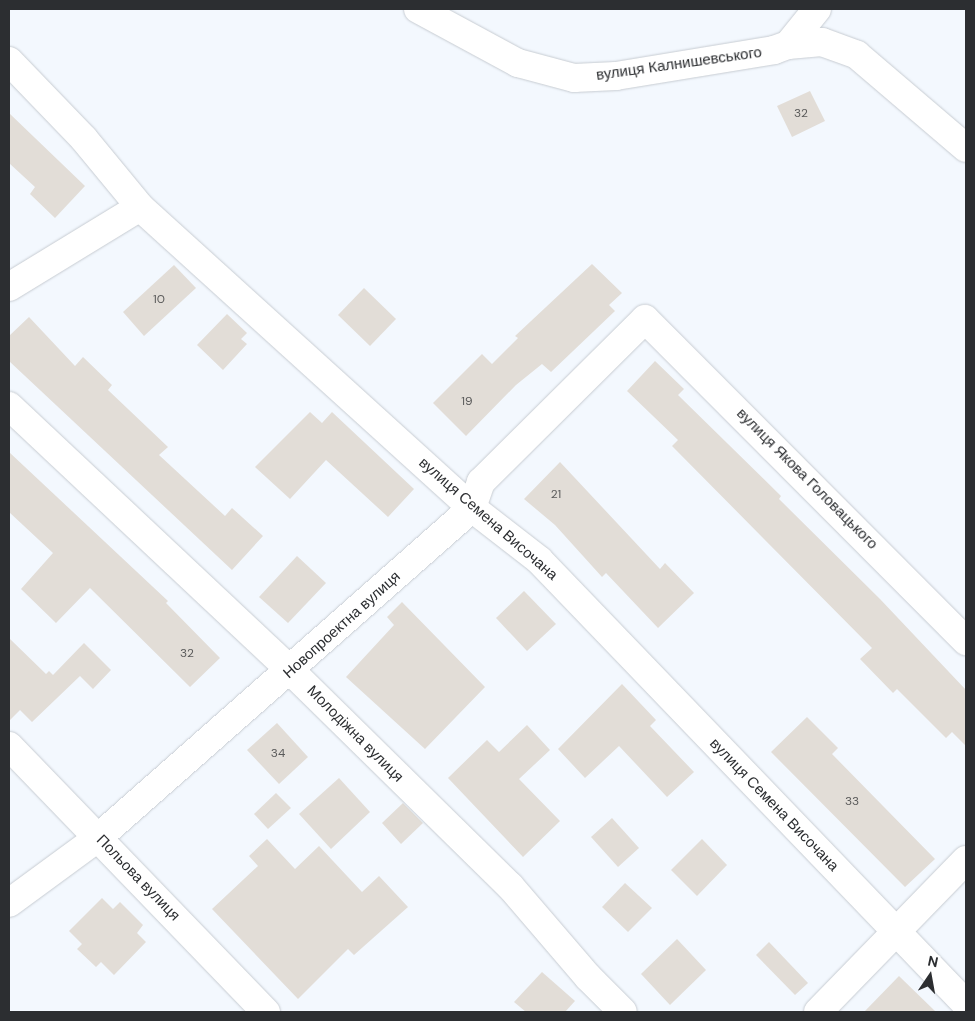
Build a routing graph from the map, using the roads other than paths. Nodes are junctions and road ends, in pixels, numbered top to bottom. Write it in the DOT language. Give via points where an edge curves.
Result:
graph roads {
  1 [pos="418,9"];
  2 [pos="817,9"];
  3 [pos="788,45"];
  4 [pos="9,61"];
  5 [pos="966,148"];
  6 [pos="140,207"];
  7 [pos="9,287"];
  8 [pos="646,319"];
  9 [pos="9,406"];
  10 [pos="472,508"];
  11 [pos="966,641"];
  12 [pos="291,671"];
  13 [pos="9,746"];
  14 [pos="99,837"];
  15 [pos="966,860"];
  16 [pos="9,903"];
  17 [pos="896,933"];
  18 [pos="966,1004"];
  19 [pos="266,1012"];
  20 [pos="623,1012"];
  21 [pos="818,1012"];
  1 -- 3 [label="street, вулиця Калнишевського" via="518,63 574,78 616,76 727,60"];
  2 -- 3 [label="street"];
  3 -- 5 [label="street, вулиця Калнишевського" via="822,42 857,55"];
  4 -- 6 [label="street, вулиця Семена Височана" via="84,139"];
  6 -- 7 [label="street"];
  6 -- 10 [label="street, вулиця Семена Височана"];
  8 -- 10 [label="street, Новопроектна вулиця" via="481,482"];
  8 -- 11 [label="street, вулиця Якова Головацького"];
  9 -- 12 [label="street, Молодіжна вулиця"];
  10 -- 12 [label="street, Новопроектна вулиця"];
  10 -- 17 [label="street, вулиця Семена Височана" via="539,560"];
  12 -- 14 [label="street, Новопроектна вулиця"];
  12 -- 20 [label="street, Молодіжна вулиця" via="510,886 588,978"];
  13 -- 14 [label="street, Польова вулиця"];
  14 -- 16 [label="street, Новопроектна вулиця"];
  14 -- 19 [label="street, Польова вулиця"];
  15 -- 17 [label="street"];
  17 -- 18 [label="street, вулиця Семена Височана"];
  17 -- 21 [label="street"];
}
